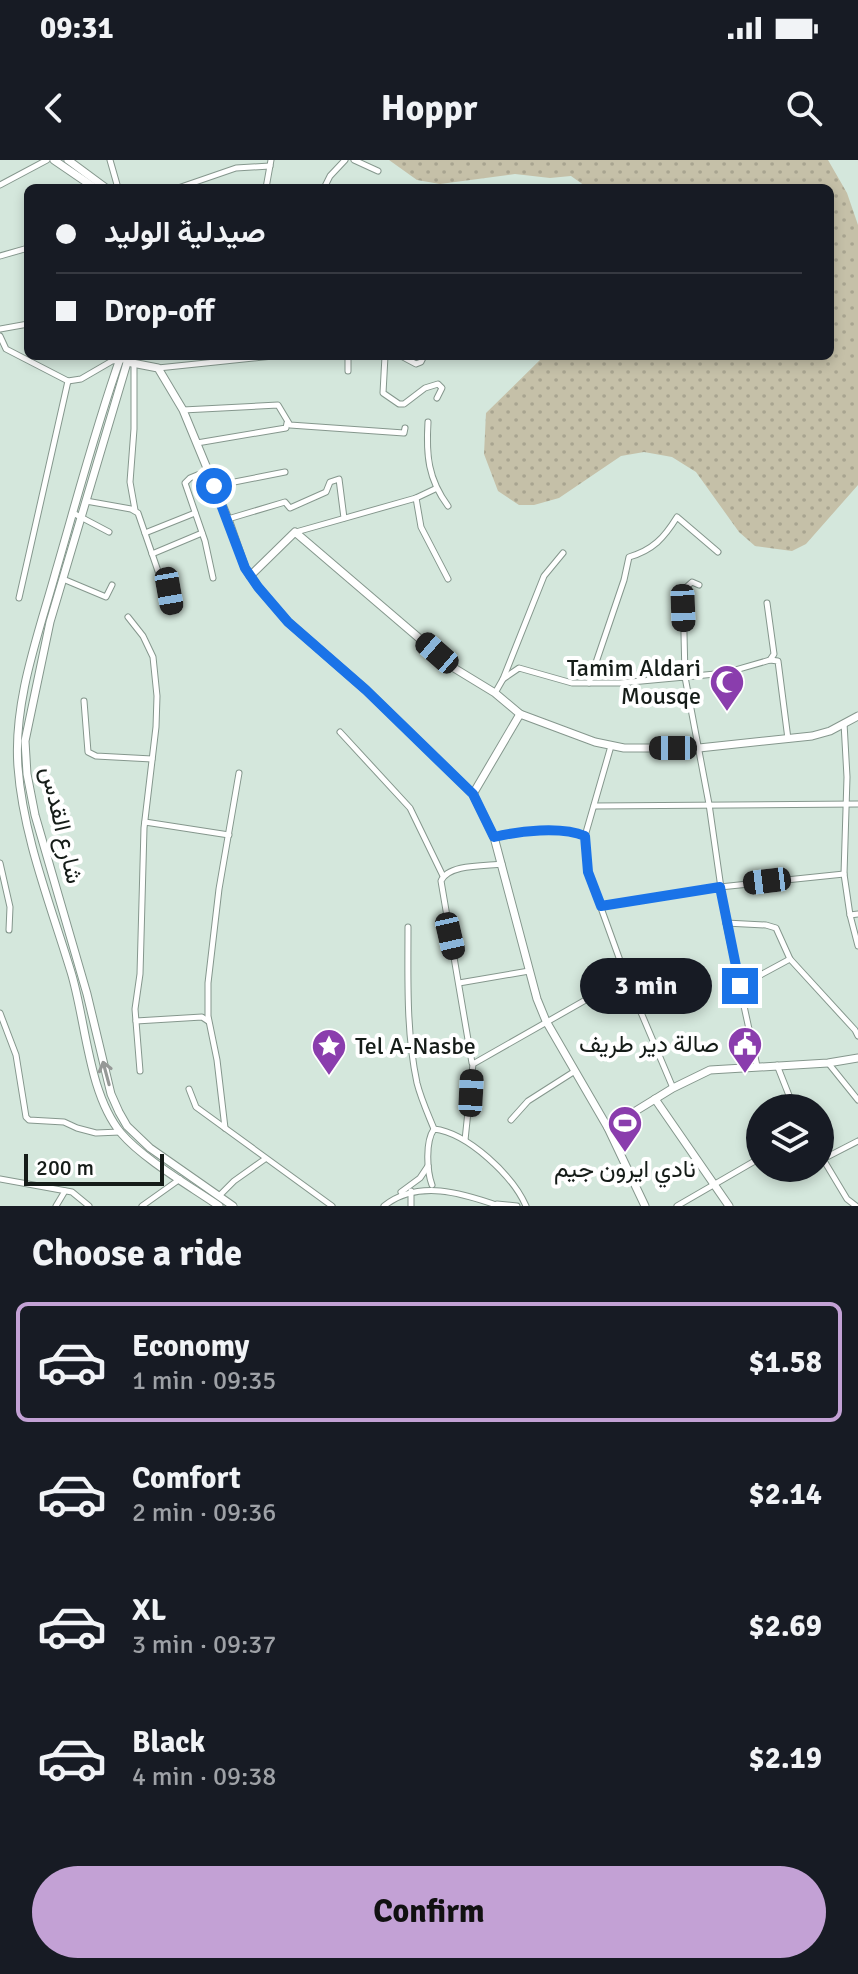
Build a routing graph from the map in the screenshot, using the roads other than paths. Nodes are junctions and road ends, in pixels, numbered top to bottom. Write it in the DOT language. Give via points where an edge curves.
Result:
graph roads {
  1 [pos="47,160"];
  2 [pos="54,160"];
  3 [pos="68,160"];
  4 [pos="110,160"];
  5 [pos="345,160"];
  6 [pos="354,160"];
  7 [pos="271,163"];
  8 [pos="378,171"];
  9 [pos="89,184"];
  10 [pos="101,184"];
  11 [pos="117,184"];
  12 [pos="190,184"];
  13 [pos="267,184"];
  14 [pos="326,184"];
  15 [pos="0,185"];
  16 [pos="24,249"];
  17 [pos="0,256"];
  18 [pos="24,325"];
  19 [pos="0,329"];
  20 [pos="0,336"];
  21 [pos="3,349"];
  22 [pos="24,359"];
  23 [pos="25,360"];
  24 [pos="119,360"];
  25 [pos="126,360"];
  26 [pos="126,360"];
  27 [pos="126,360"];
  28 [pos="130,360"];
  29 [pos="215,360"];
  30 [pos="348,360"];
  31 [pos="385,360"];
  32 [pos="158,368"];
  33 [pos="348,371"];
  34 [pos="68,381"];
  35 [pos="437,398"];
  36 [pos="183,410"];
  37 [pos="428,422"];
  38 [pos="287,423"];
  39 [pos="405,428"];
  40 [pos="197,443"];
  41 [pos="207,471"];
  42 [pos="285,472"];
  43 [pos="214,486"];
  44 [pos="435,489"];
  45 [pos="416,498"];
  46 [pos="85,501"];
  47 [pos="448,506"];
  48 [pos="136,511"];
  49 [pos="195,513"];
  50 [pos="77,514"];
  51 [pos="344,518"];
  52 [pos="228,519"];
  53 [pos="109,532"];
  54 [pos="295,532"];
  55 [pos="145,533"];
  56 [pos="202,533"];
  57 [pos="718,552"];
  58 [pos="563,553"];
  59 [pos="152,554"];
  60 [pos="250,576"];
  61 [pos="213,578"];
  62 [pos="63,579"];
  63 [pos="448,579"];
  64 [pos="112,585"];
  65 [pos="699,585"];
  66 [pos="19,598"];
  67 [pos="767,603"];
  68 [pos="172,610"];
  69 [pos="128,617"];
  70 [pos="770,660"];
  71 [pos="685,677"];
  72 [pos="503,679"];
  73 [pos="589,683"];
  74 [pos="495,693"];
  75 [pos="84,701"];
  76 [pos="520,714"];
  77 [pos="858,716"];
  78 [pos="844,723"];
  79 [pos="340,732"];
  80 [pos="788,739"];
  81 [pos="611,746"];
  82 [pos="699,748"];
  83 [pos="152,759"];
  84 [pos="239,773"];
  85 [pos="473,794"];
  86 [pos="709,804"];
  87 [pos="847,804"];
  88 [pos="858,804"];
  89 [pos="594,806"];
  90 [pos="145,822"];
  91 [pos="229,835"];
  92 [pos="585,836"];
  93 [pos="494,837"];
  94 [pos="0,863"];
  95 [pos="502,864"];
  96 [pos="844,874"];
  97 [pos="443,876"];
  98 [pos="720,887"];
  99 [pos="601,906"];
  100 [pos="858,914"];
  101 [pos="850,915"];
  102 [pos="726,923"];
  103 [pos="408,927"];
  104 [pos="9,930"];
  105 [pos="858,946"];
  106 [pos="790,959"];
  107 [pos="529,971"];
  108 [pos="626,977"];
  109 [pos="459,983"];
  110 [pos="740,986"];
  111 [pos="82,994"];
  112 [pos="0,1013"];
  113 [pos="136,1021"];
  114 [pos="546,1021"];
  115 [pos="209,1022"];
  116 [pos="858,1036"];
  117 [pos="858,1058"];
  118 [pos="828,1063"];
  119 [pos="473,1064"];
  120 [pos="777,1065"];
  121 [pos="757,1066"];
  122 [pos="140,1071"];
  123 [pos="575,1071"];
  124 [pos="673,1088"];
  125 [pos="189,1089"];
  126 [pos="788,1094"];
  127 [pos="655,1099"];
  128 [pos="858,1100"];
  129 [pos="511,1120"];
  130 [pos="225,1128"];
  131 [pos="608,1128"];
  132 [pos="434,1129"];
  133 [pos="120,1132"];
  134 [pos="465,1140"];
  135 [pos="858,1141"];
  136 [pos="834,1151"];
  137 [pos="265,1159"];
  138 [pos="429,1166"];
  139 [pos="746,1166"];
  140 [pos="834,1177"];
  141 [pos="0,1179"];
  142 [pos="181,1179"];
  143 [pos="416,1181"];
  144 [pos="429,1181"];
  145 [pos="713,1184"];
  146 [pos="410,1189"];
  147 [pos="420,1190"];
  148 [pos="65,1191"];
  149 [pos="441,1191"];
  150 [pos="521,1194"];
  151 [pos="219,1196"];
  152 [pos="492,1204"];
  153 [pos="852,1205"];
  154 [pos="56,1206"];
  155 [pos="89,1206"];
  156 [pos="142,1206"];
  157 [pos="219,1206"];
  158 [pos="233,1206"];
  159 [pos="332,1206"];
  160 [pos="384,1206"];
  161 [pos="411,1206"];
  162 [pos="499,1206"];
  163 [pos="517,1206"];
  164 [pos="526,1206"];
  165 [pos="645,1206"];
  166 [pos="677,1206"];
  167 [pos="729,1206"];
  1 -- 15 [label="street"];
  2 -- 9 [label="street"];
  3 -- 10 [label="street"];
  4 -- 11 [label="street"];
  5 -- 14 [label="street"];
  6 -- 8 [label="street"];
  7 -- 12 [label="street"];
  7 -- 13 [label="street"];
  16 -- 17 [label="street"];
  18 -- 19 [label="street"];
  20 -- 21 [label="street"];
  21 -- 22 [label="street"];
  23 -- 34 [label="street"];
  24 -- 34 [label="street"];
  25 -- 46 [label="street, شارع القدس"];
  26 -- 48 [label="street" via="134,429 130,482"];
  27 -- 50 [label="street, شارع القدس"];
  28 -- 32 [label="street"];
  29 -- 32 [label="street"];
  30 -- 33 [label="street"];
  31 -- 35 [label="street" via="383,393 404,404 438,384 442,388"];
  32 -- 36 [label="street"];
  34 -- 66 [label="street"];
  36 -- 38 [label="street" via="278,405"];
  36 -- 40 [label="street"];
  37 -- 44 [label="street"];
  38 -- 39 [label="street" via="404,433"];
  38 -- 40 [label="street" via="286,428"];
  40 -- 41 [label="street"];
  41 -- 43 [label="street"];
  41 -- 49 [label="street" via="185,483"];
  42 -- 43 [label="street"];
  43 -- 52 [label="street"];
  44 -- 45 [label="street"];
  44 -- 47 [label="street"];
  45 -- 51 [label="street"];
  45 -- 63 [label="street" via="421,527"];
  46 -- 48 [label="street"];
  46 -- 50 [label="street, شارع القدس"];
  48 -- 55 [label="street"];
  49 -- 55 [label="street"];
  49 -- 56 [label="street"];
  50 -- 53 [label="street"];
  50 -- 62 [label="street, شارع القدس"];
  50 -- 111 [label="street, شارع القدس" via="21,703 17,746 28,824"];
  51 -- 52 [label="street" via="339,479 308,502 290,508 285,502"];
  51 -- 54 [label="street"];
  52 -- 60 [label="street"];
  54 -- 60 [label="street"];
  54 -- 74 [label="street" via="454,668"];
  55 -- 59 [label="street"];
  56 -- 59 [label="street"];
  56 -- 61 [label="street"];
  57 -- 73 [label="street" via="677,517 647,552 629,557"];
  58 -- 72 [label="street" via="544,576"];
  59 -- 68 [label="street"];
  60 -- 85 [label="street" via="288,622"];
  62 -- 64 [label="street" via="106,597"];
  62 -- 111 [label="street, شارع القدس" via="25,741 35,815"];
  65 -- 71 [label="street" via="692,582 683,590"];
  67 -- 70 [label="street" via="774,654"];
  69 -- 83 [label="street" via="143,636 156,670"];
  70 -- 71 [label="street"];
  70 -- 80 [label="street" via="778,661"];
  71 -- 73 [label="street"];
  71 -- 82 [label="street"];
  72 -- 73 [label="street" via="519,668"];
  72 -- 74 [label="street"];
  74 -- 76 [label="street"];
  75 -- 83 [label="street" via="88,752"];
  76 -- 81 [label="street"];
  76 -- 85 [label="street"];
  77 -- 78 [label="street"];
  78 -- 80 [label="street"];
  78 -- 87 [label="street"];
  79 -- 97 [label="street" via="410,808"];
  80 -- 82 [label="street"];
  81 -- 82 [label="street"];
  81 -- 89 [label="street"];
  82 -- 86 [label="street"];
  83 -- 90 [label="street"];
  84 -- 91 [label="street"];
  85 -- 93 [label="street"];
  86 -- 87 [label="street"];
  86 -- 89 [label="street"];
  86 -- 98 [label="street"];
  87 -- 88 [label="street"];
  87 -- 96 [label="street"];
  89 -- 92 [label="street"];
  90 -- 91 [label="street"];
  90 -- 113 [label="street"];
  91 -- 115 [label="street" via="208,983"];
  92 -- 93 [label="street" via="572,831"];
  92 -- 99 [label="street" via="588,872"];
  93 -- 95 [label="street"];
  94 -- 104 [label="street" via="10,907"];
  95 -- 97 [label="street"];
  95 -- 107 [label="street"];
  96 -- 98 [label="street"];
  96 -- 101 [label="street"];
  97 -- 109 [label="street"];
  98 -- 99 [label="street"];
  98 -- 102 [label="street"];
  99 -- 108 [label="street"];
  100 -- 101 [label="street"];
  101 -- 105 [label="street"];
  102 -- 106 [label="street" via="776,928"];
  102 -- 110 [label="street"];
  103 -- 132 [label="street" via="413,1054"];
  106 -- 110 [label="street"];
  106 -- 116 [label="street"];
  107 -- 109 [label="street"];
  107 -- 114 [label="street"];
  108 -- 114 [label="street"];
  108 -- 124 [label="street"];
  109 -- 119 [label="street"];
  110 -- 121 [label="street"];
  111 -- 133 [label="street, شارع القدس" via="103,1100"];
  151 -- 111 [label="street, شارع القدس, one-way" via="127,1126 111,1094"];
  112 -- 133 [label="street" via="16,1055 29,1120 64,1122 96,1133"];
  113 -- 115 [label="street" via="202,1017"];
  113 -- 122 [label="street"];
  114 -- 119 [label="street"];
  114 -- 123 [label="street"];
  115 -- 130 [label="street"];
  117 -- 118 [label="street"];
  118 -- 120 [label="street"];
  118 -- 128 [label="street"];
  119 -- 134 [label="street"];
  120 -- 121 [label="street"];
  120 -- 126 [label="street"];
  121 -- 124 [label="street" via="710,1070"];
  123 -- 129 [label="street" via="528,1101"];
  123 -- 131 [label="street"];
  124 -- 127 [label="street"];
  125 -- 130 [label="street" via="193,1104"];
  127 -- 131 [label="street"];
  127 -- 145 [label="street"];
  130 -- 137 [label="street"];
  131 -- 165 [label="street"];
  132 -- 134 [label="street"];
  132 -- 138 [label="street"];
  133 -- 142 [label="street, شارع القدس"];
  134 -- 150 [label="street"];
  135 -- 136 [label="street"];
  137 -- 151 [label="street"];
  137 -- 159 [label="street"];
  138 -- 143 [label="street"];
  138 -- 144 [label="street"];
  139 -- 145 [label="street"];
  140 -- 153 [label="street"];
  141 -- 148 [label="street"];
  142 -- 156 [label="street"];
  142 -- 157 [label="street, شارع القدس"];
  143 -- 144 [label="street"];
  143 -- 146 [label="street"];
  144 -- 147 [label="street"];
  144 -- 149 [label="street"];
  145 -- 166 [label="street"];
  145 -- 167 [label="street"];
  146 -- 147 [label="street"];
  146 -- 160 [label="street"];
  146 -- 161 [label="street"];
  147 -- 149 [label="street"];
  148 -- 154 [label="street"];
  148 -- 155 [label="street"];
  149 -- 152 [label="street"];
  150 -- 163 [label="street"];
  150 -- 164 [label="street"];
  151 -- 158 [label="street, شارع القدس"];
  152 -- 162 [label="street"];
  152 -- 163 [label="street"];
}
